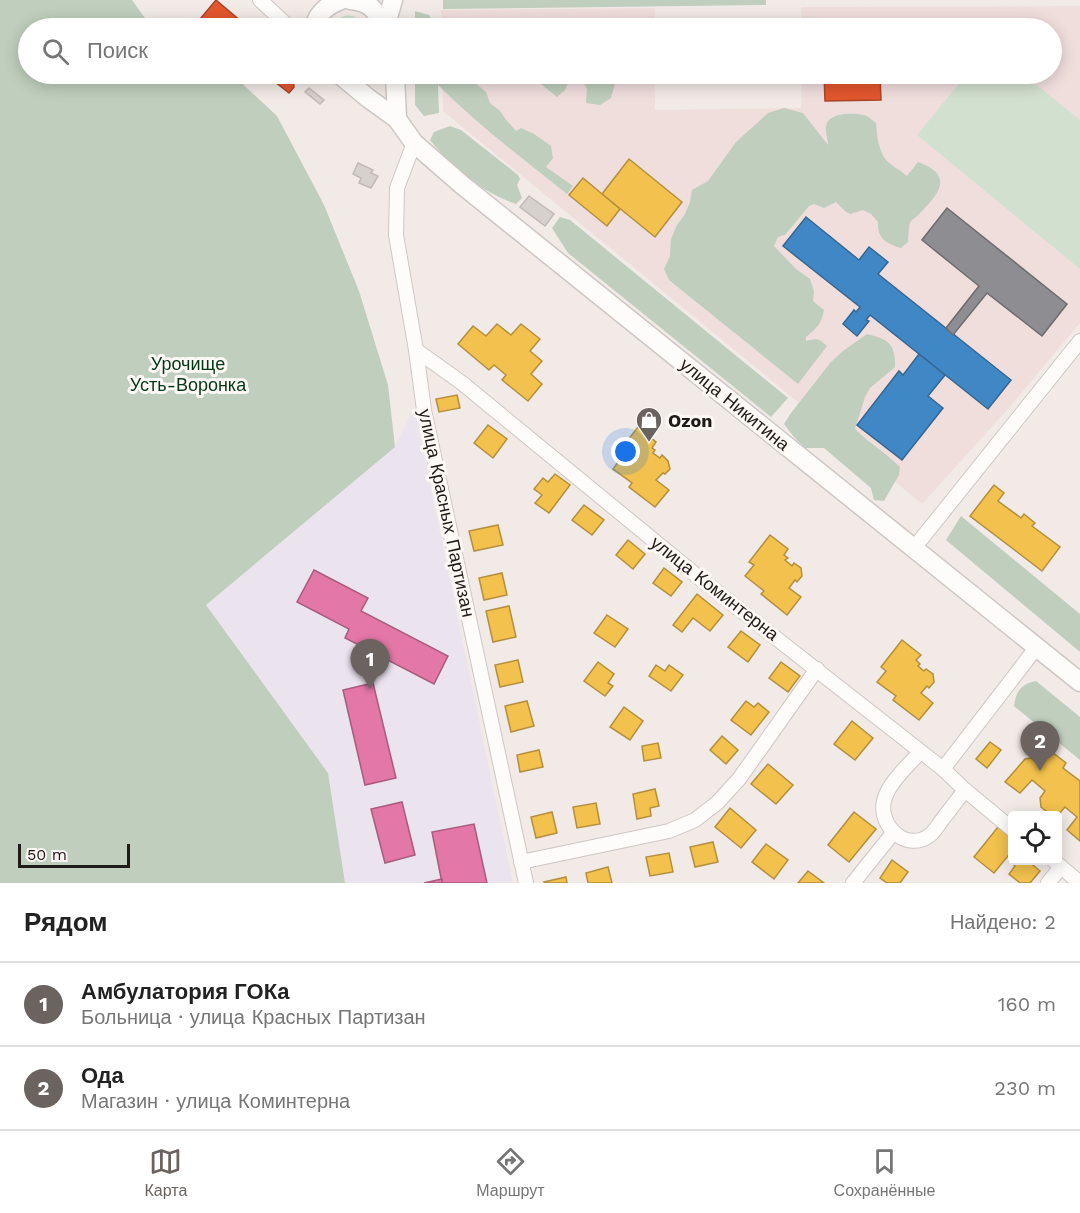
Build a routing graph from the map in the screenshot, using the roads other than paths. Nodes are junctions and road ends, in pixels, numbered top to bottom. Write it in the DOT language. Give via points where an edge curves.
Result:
graph roads {
  1 [pos="260,0"];
  2 [pos="341,0"];
  3 [pos="350,0"];
  4 [pos="393,0"];
  5 [pos="279,18"];
  6 [pos="318,18"];
  7 [pos="380,18"];
  8 [pos="388,18"];
  9 [pos="351,84"];
  10 [pos="395,84"];
  11 [pos="397,119"];
  12 [pos="414,143"];
  13 [pos="1080,341"];
  14 [pos="416,350"];
  15 [pos="914,548"];
  16 [pos="1036,648"];
  17 [pos="817,669"];
  18 [pos="1080,682"];
  19 [pos="920,752"];
  20 [pos="943,769"];
  21 [pos="965,790"];
  22 [pos="1008,825"];
  23 [pos="893,833"];
  24 [pos="521,862"];
  25 [pos="1057,865"];
  26 [pos="1058,865"];
  27 [pos="526,883"];
  28 [pos="853,883"];
  29 [pos="1048,883"];
  30 [pos="1080,883"];
  1 -- 5 [label="street"];
  2 -- 6 [label="main road" via="330,4"];
  3 -- 7 [label="main road" via="362,1"];
  4 -- 8 [label="main road"];
  9 -- 11 [label="main road"];
  10 -- 11 [label="main road"];
  11 -- 12 [label="main road, улица Никитина"];
  12 -- 14 [label="street, улица Красных Партизан" via="397,188 396,235"];
  12 -- 15 [label="main road, улица Никитина"];
  13 -- 15 [label="street"];
  14 -- 17 [label="street, улица Коминтерна"];
  14 -- 24 [label="street, улица Красных Партизан" via="424,411"];
  15 -- 16 [label="main road, улица Никитина"];
  16 -- 18 [label="main road, улица Никитина"];
  16 -- 20 [label="street"];
  17 -- 19 [label="street, улица Коминтерна"];
  17 -- 24 [label="street" via="738,779 695,820 669,831"];
  19 -- 20 [label="street, улица Коминтерна"];
  19 -- 23 [label="street" via="888,790 883,816"];
  20 -- 21 [label="street, улица Коминтерна"];
  21 -- 22 [label="street, улица Коминтерна"];
  21 -- 23 [label="street" via="922,840 908,841"];
  23 -- 28 [label="street"];
  24 -- 27 [label="street, улица Красных Партизан"];
  25 -- 29 [label="street"];
  26 -- 30 [label="street"];
}
